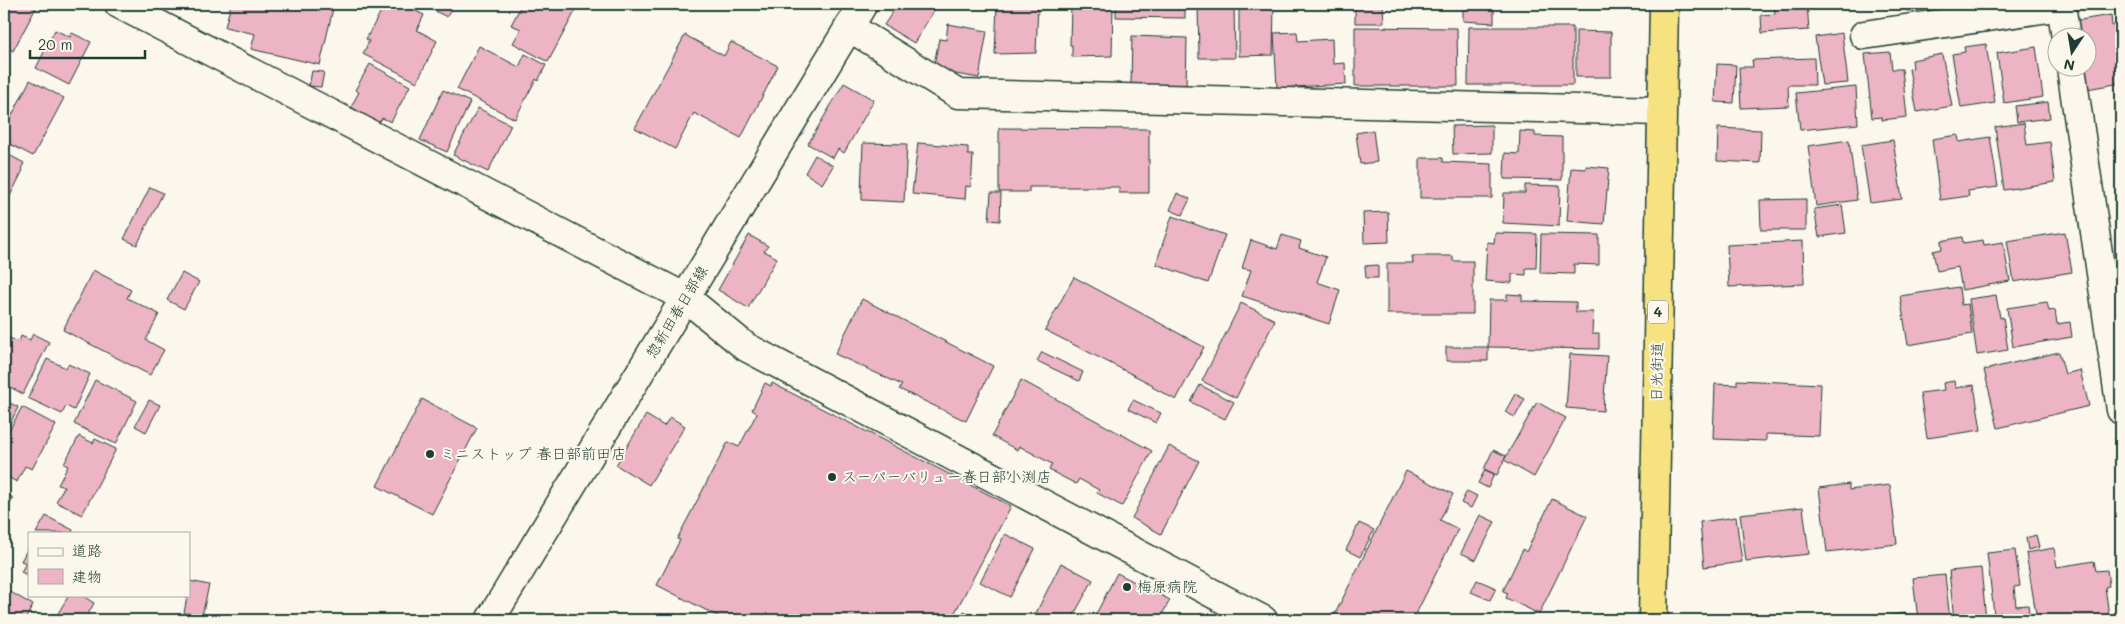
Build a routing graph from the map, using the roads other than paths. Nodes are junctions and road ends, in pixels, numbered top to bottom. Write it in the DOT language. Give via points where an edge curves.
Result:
graph roads {
  1 [pos="119,4"];
  2 [pos="863,4"];
  3 [pos="1664,4"];
  4 [pos="2062,5"];
  5 [pos="849,27"];
  6 [pos="2065,28"];
  7 [pos="1864,35"];
  8 [pos="2072,78"];
  9 [pos="1661,111"];
  10 [pos="686,298"];
  11 [pos="2121,410"];
  12 [pos="490,620"];
  13 [pos="1263,620"];
  14 [pos="1653,620"];
  1 -- 10 [label="street"];
  2 -- 5 [label="street, 惣新田春日部線"];
  3 -- 9 [label="highway, 日光街道 / 4"];
  4 -- 6 [label="street"];
  4 -- 7 [label="street"];
  5 -- 9 [label="street" via="958,94"];
  5 -- 10 [label="street, 惣新田春日部線"];
  8 -- 11 [label="street"];
  9 -- 14 [label="highway, 日光街道 / 4"];
  10 -- 12 [label="street, 惣新田春日部線"];
  10 -- 13 [label="street" via="746,347"];
}
